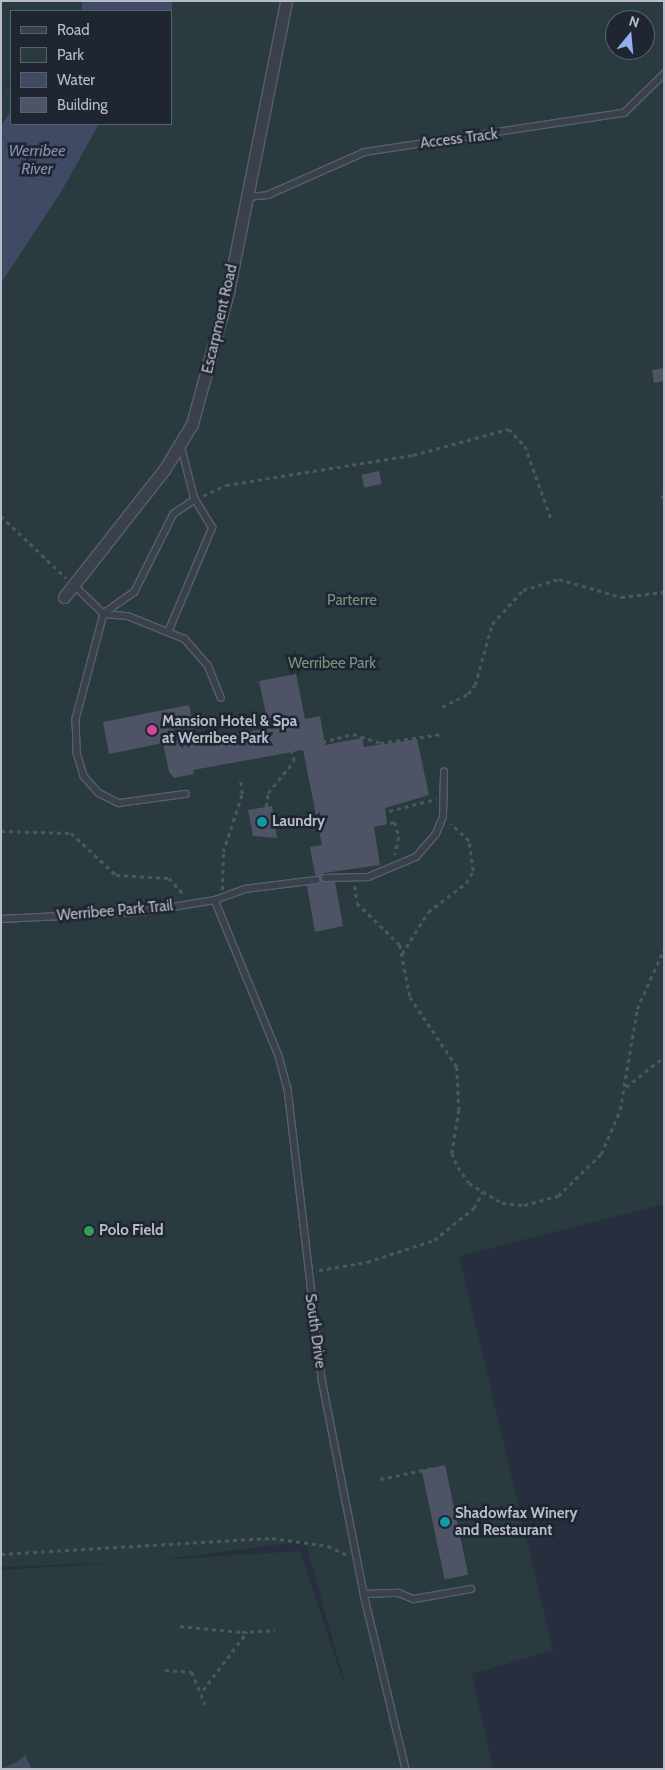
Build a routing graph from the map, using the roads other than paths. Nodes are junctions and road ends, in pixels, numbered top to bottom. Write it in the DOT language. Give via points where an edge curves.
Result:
graph roads {
  1 [pos="286,1"];
  2 [pos="664,74"];
  3 [pos="247,197"];
  4 [pos="180,443"];
  5 [pos="195,500"];
  6 [pos="73,584"];
  7 [pos="64,597"];
  8 [pos="104,614"];
  9 [pos="169,630"];
  10 [pos="220,698"];
  11 [pos="444,772"];
  12 [pos="185,794"];
  13 [pos="325,878"];
  14 [pos="316,880"];
  15 [pos="215,900"];
  16 [pos="1,919"];
  17 [pos="471,1589"];
  18 [pos="364,1594"];
  19 [pos="406,1769"];
  1 -- 3 [label="street, Escarpment Road"];
  2 -- 3 [label="lane, Access Track" via="624,113 365,152 268,195"];
  3 -- 4 [label="street, Escarpment Road" via="204,389"];
  4 -- 5 [label="lane"];
  4 -- 6 [label="street, Escarpment Road"];
  5 -- 8 [label="lane" via="174,514 135,592"];
  5 -- 9 [label="lane" via="212,528"];
  6 -- 7 [label="street, Escarpment Road"];
  6 -- 8 [label="lane"];
  8 -- 9 [label="lane" via="128,616"];
  8 -- 12 [label="lane" via="76,719 77,753 84,776 100,793 119,803"];
  9 -- 10 [label="lane" via="196,648 208,665"];
  11 -- 13 [label="lane" via="443,817 430,842 408,862 359,879"];
  14 -- 15 [label="lane, Werribee Park Trail"];
  15 -- 16 [label="lane, Werribee Park Trail" via="141,912"];
  15 -- 18 [label="lane, South Drive" via="279,1056 288,1089 322,1379"];
  17 -- 18 [label="lane" via="414,1599 399,1593"];
  18 -- 19 [label="lane, South Drive"];
}
